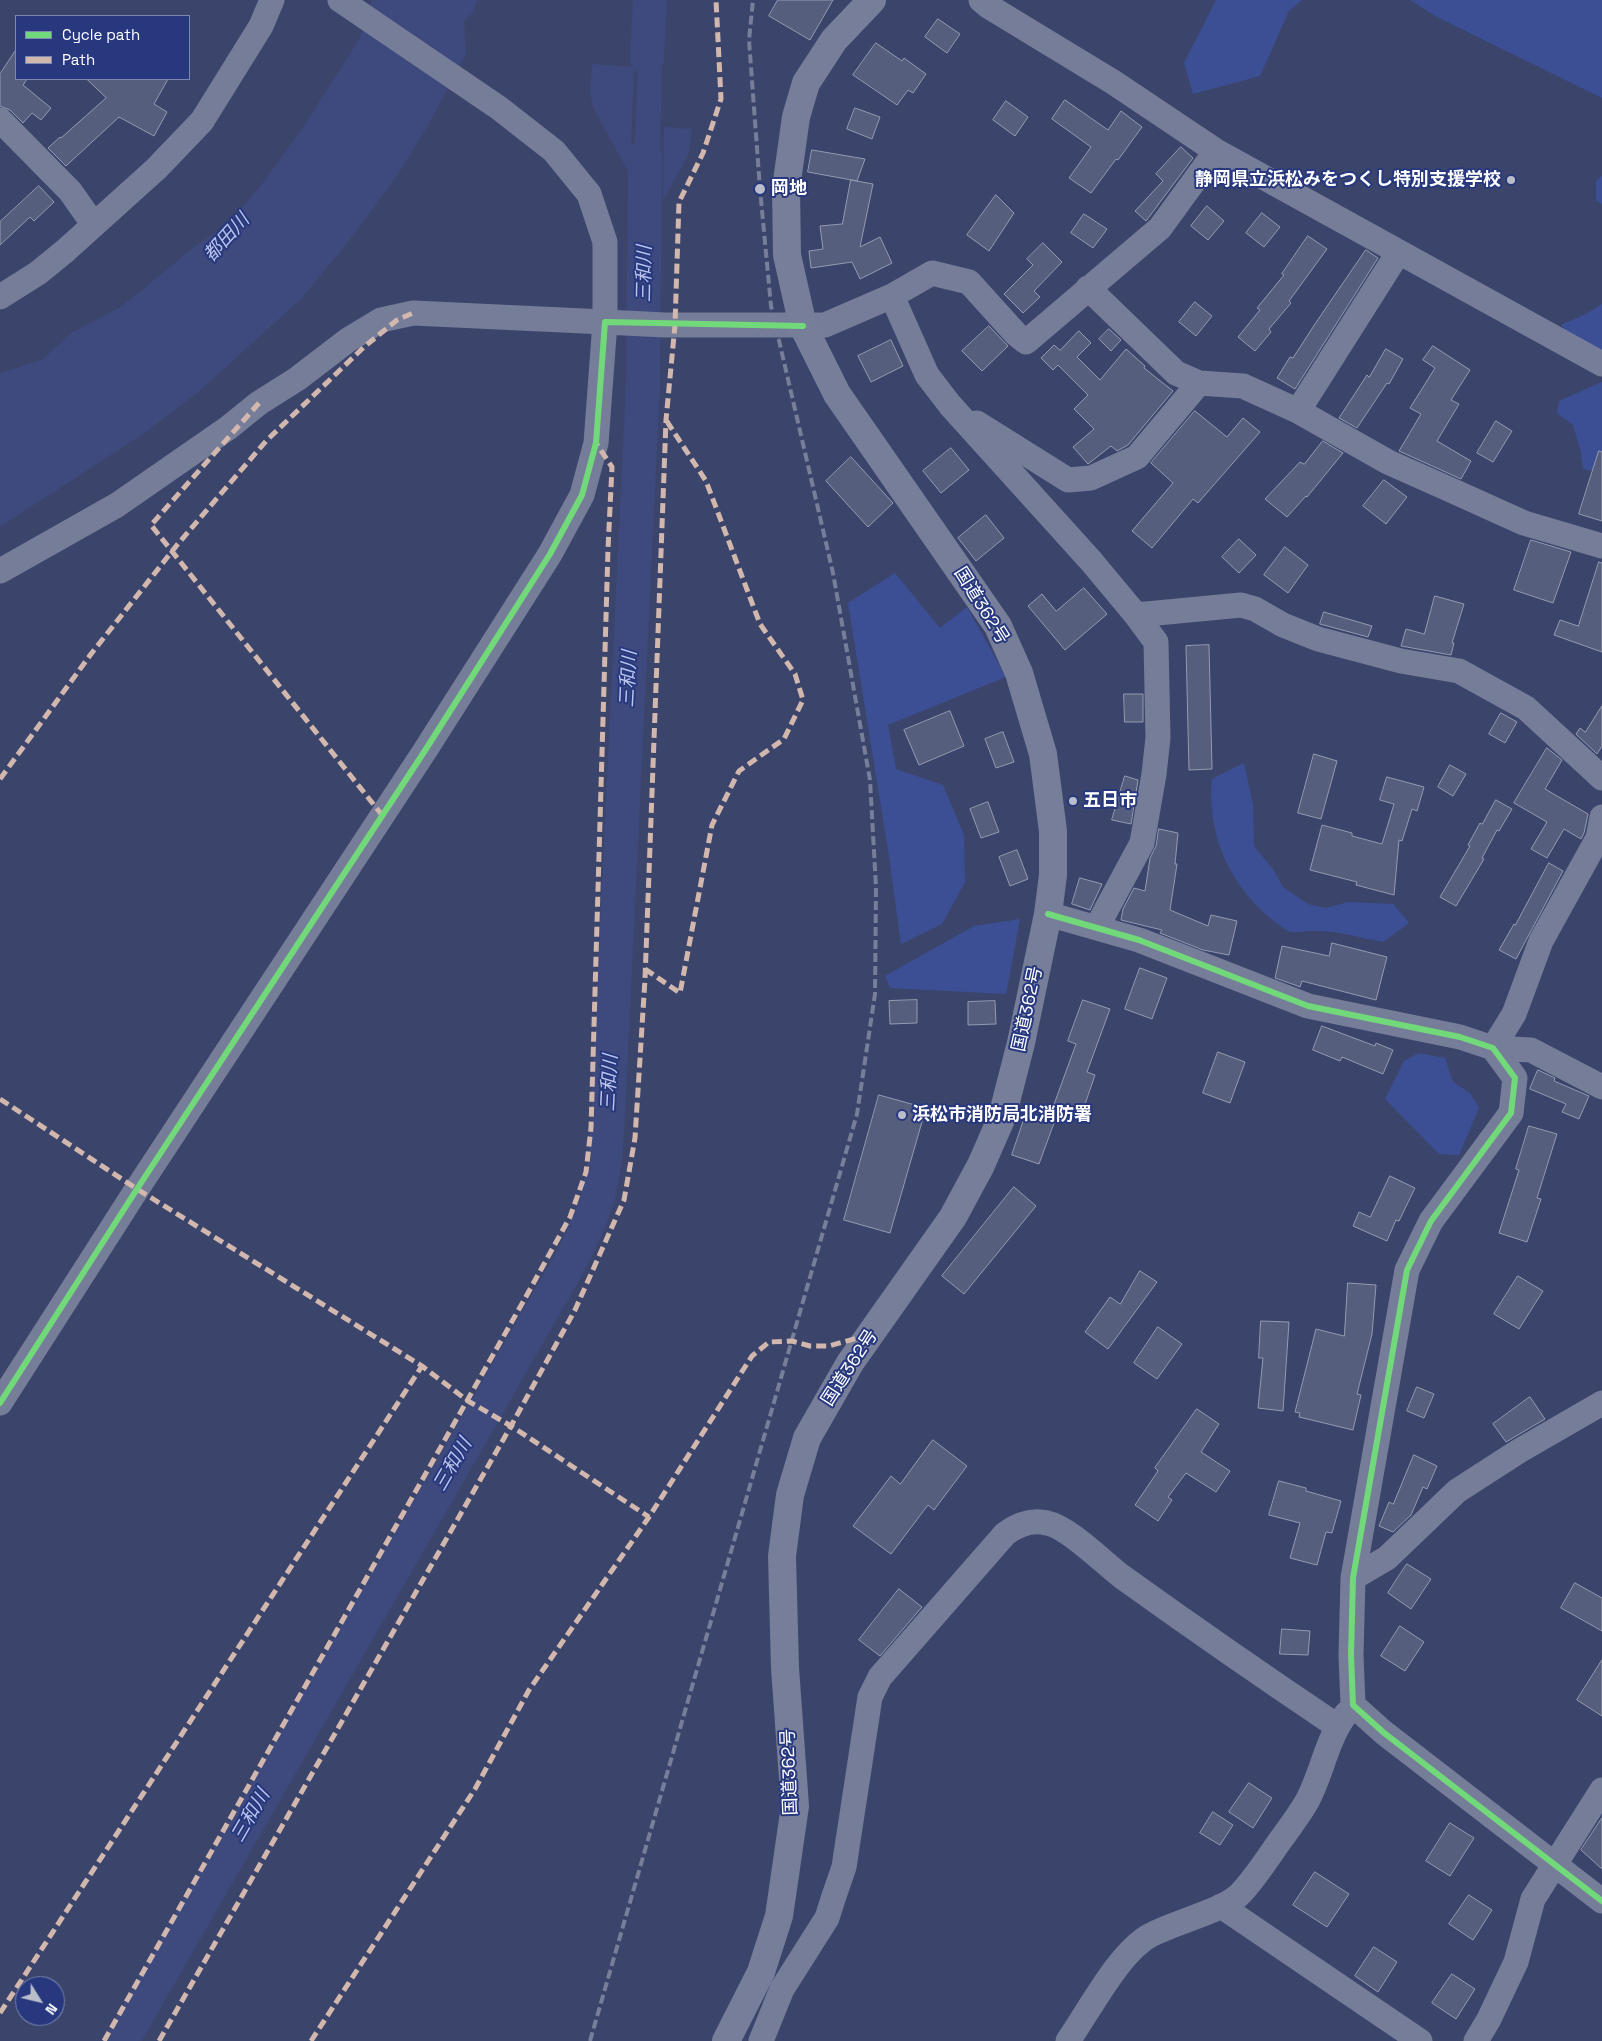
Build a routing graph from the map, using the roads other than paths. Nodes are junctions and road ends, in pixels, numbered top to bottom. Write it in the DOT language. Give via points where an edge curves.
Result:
graph roads {
  1 [pos="272,0"];
  2 [pos="340,0"];
  3 [pos="872,0"];
  4 [pos="981,0"];
  5 [pos="0,120"];
  6 [pos="1216,152"];
  7 [pos="94,225"];
  8 [pos="1398,253"];
  9 [pos="5,287"];
  10 [pos="1088,288"];
  11 [pos="892,296"];
  12 [pos="613,322"];
  13 [pos="803,326"];
  14 [pos="1602,364"];
  15 [pos="1200,383"];
  16 [pos="950,406"];
  17 [pos="1298,411"];
  18 [pos="1602,546"];
  19 [pos="0,572"];
  20 [pos="1136,615"];
  21 [pos="1602,778"];
  22 [pos="1602,817"];
  23 [pos="1048,914"];
  24 [pos="1097,927"];
  25 [pos="1494,1048"];
  26 [pos="1602,1087"];
  27 [pos="0,1403"];
  28 [pos="1602,1403"];
  29 [pos="1353,1578"];
  30 [pos="1353,1704"];
  31 [pos="1336,1726"];
  32 [pos="1602,1790"];
  33 [pos="1556,1864"];
  34 [pos="1602,1901"];
  35 [pos="1221,1906"];
  36 [pos="726,2041"];
  37 [pos="761,2041"];
  38 [pos="1068,2041"];
  39 [pos="1420,2041"];
  40 [pos="1476,2041"];
  1 -- 7 [label="street" via="261,26 202,121 156,169"];
  2 -- 12 [label="street" via="499,108 554,151 588,194 605,242"];
  3 -- 13 [label="highway, 国道362号" via="834,40 806,84 796,117 786,188 787,255"];
  4 -- 6 [label="street" via="1113,82"];
  5 -- 7 [label="street" via="70,191"];
  6 -- 8 [label="street"];
  6 -- 10 [label="street" via="1160,228"];
  7 -- 9 [label="street" via="38,273"];
  8 -- 14 [label="street"];
  8 -- 17 [label="street"];
  10 -- 11 [label="street" via="1026,342 969,282 932,273"];
  10 -- 15 [label="street" via="1176,373"];
  11 -- 13 [label="street" via="825,325"];
  11 -- 16 [label="street" via="927,375"];
  12 -- 13 [label="street"];
  12 -- 19 [label="street" via="413,313 381,320 348,340 117,505"];
  12 -- 27 [label="street" via="596,443 582,495 555,545"];
  13 -- 23 [label="highway, 国道362号" via="837,394 998,626 1019,674 1043,754 1053,831 1053,875"];
  15 -- 16 [label="street" via="1137,457 1091,478 1068,480"];
  15 -- 17 [label="street" via="1243,386"];
  16 -- 20 [label="street"];
  17 -- 18 [label="street" via="1388,462 1442,486 1524,522"];
  20 -- 21 [label="street" via="1241,605 1318,639 1458,672 1526,708"];
  20 -- 24 [label="street" via="1156,642 1158,738 1154,774 1142,843"];
  22 -- 25 [label="street" via="1598,838 1541,941 1514,1014"];
  23 -- 24 [label="street"];
  23 -- 36 [label="highway, 国道362号" via="1004,1108 981,1165 953,1217 850,1363 807,1438 790,1496 782,1556 785,1668 795,1806 779,1916 761,1972"];
  24 -- 25 [label="street" via="1139,940 1308,1006 1460,1037"];
  25 -- 26 [label="street" via="1531,1050"];
  25 -- 29 [label="street" via="1514,1078 1511,1113 1431,1221 1407,1270"];
  28 -- 29 [label="street" via="1458,1491 1387,1558"];
  29 -- 30 [label="street"];
  30 -- 31 [label="street"];
  30 -- 33 [label="street" via="1383,1732"];
  31 -- 35 [label="street" via="1306,1803 1252,1881 1239,1895"];
  31 -- 37 [label="street" via="1215,1644 1065,1532 1048,1522 1018,1524 1005,1534 880,1677 870,1697 844,1867 827,1918 782,1989"];
  32 -- 33 [label="street"];
  33 -- 34 [label="street"];
  33 -- 40 [label="street" via="1533,1899 1516,1962"];
  35 -- 38 [label="street" via="1148,1936 1136,1946 1120,1962"];
  35 -- 39 [label="street"];
}
